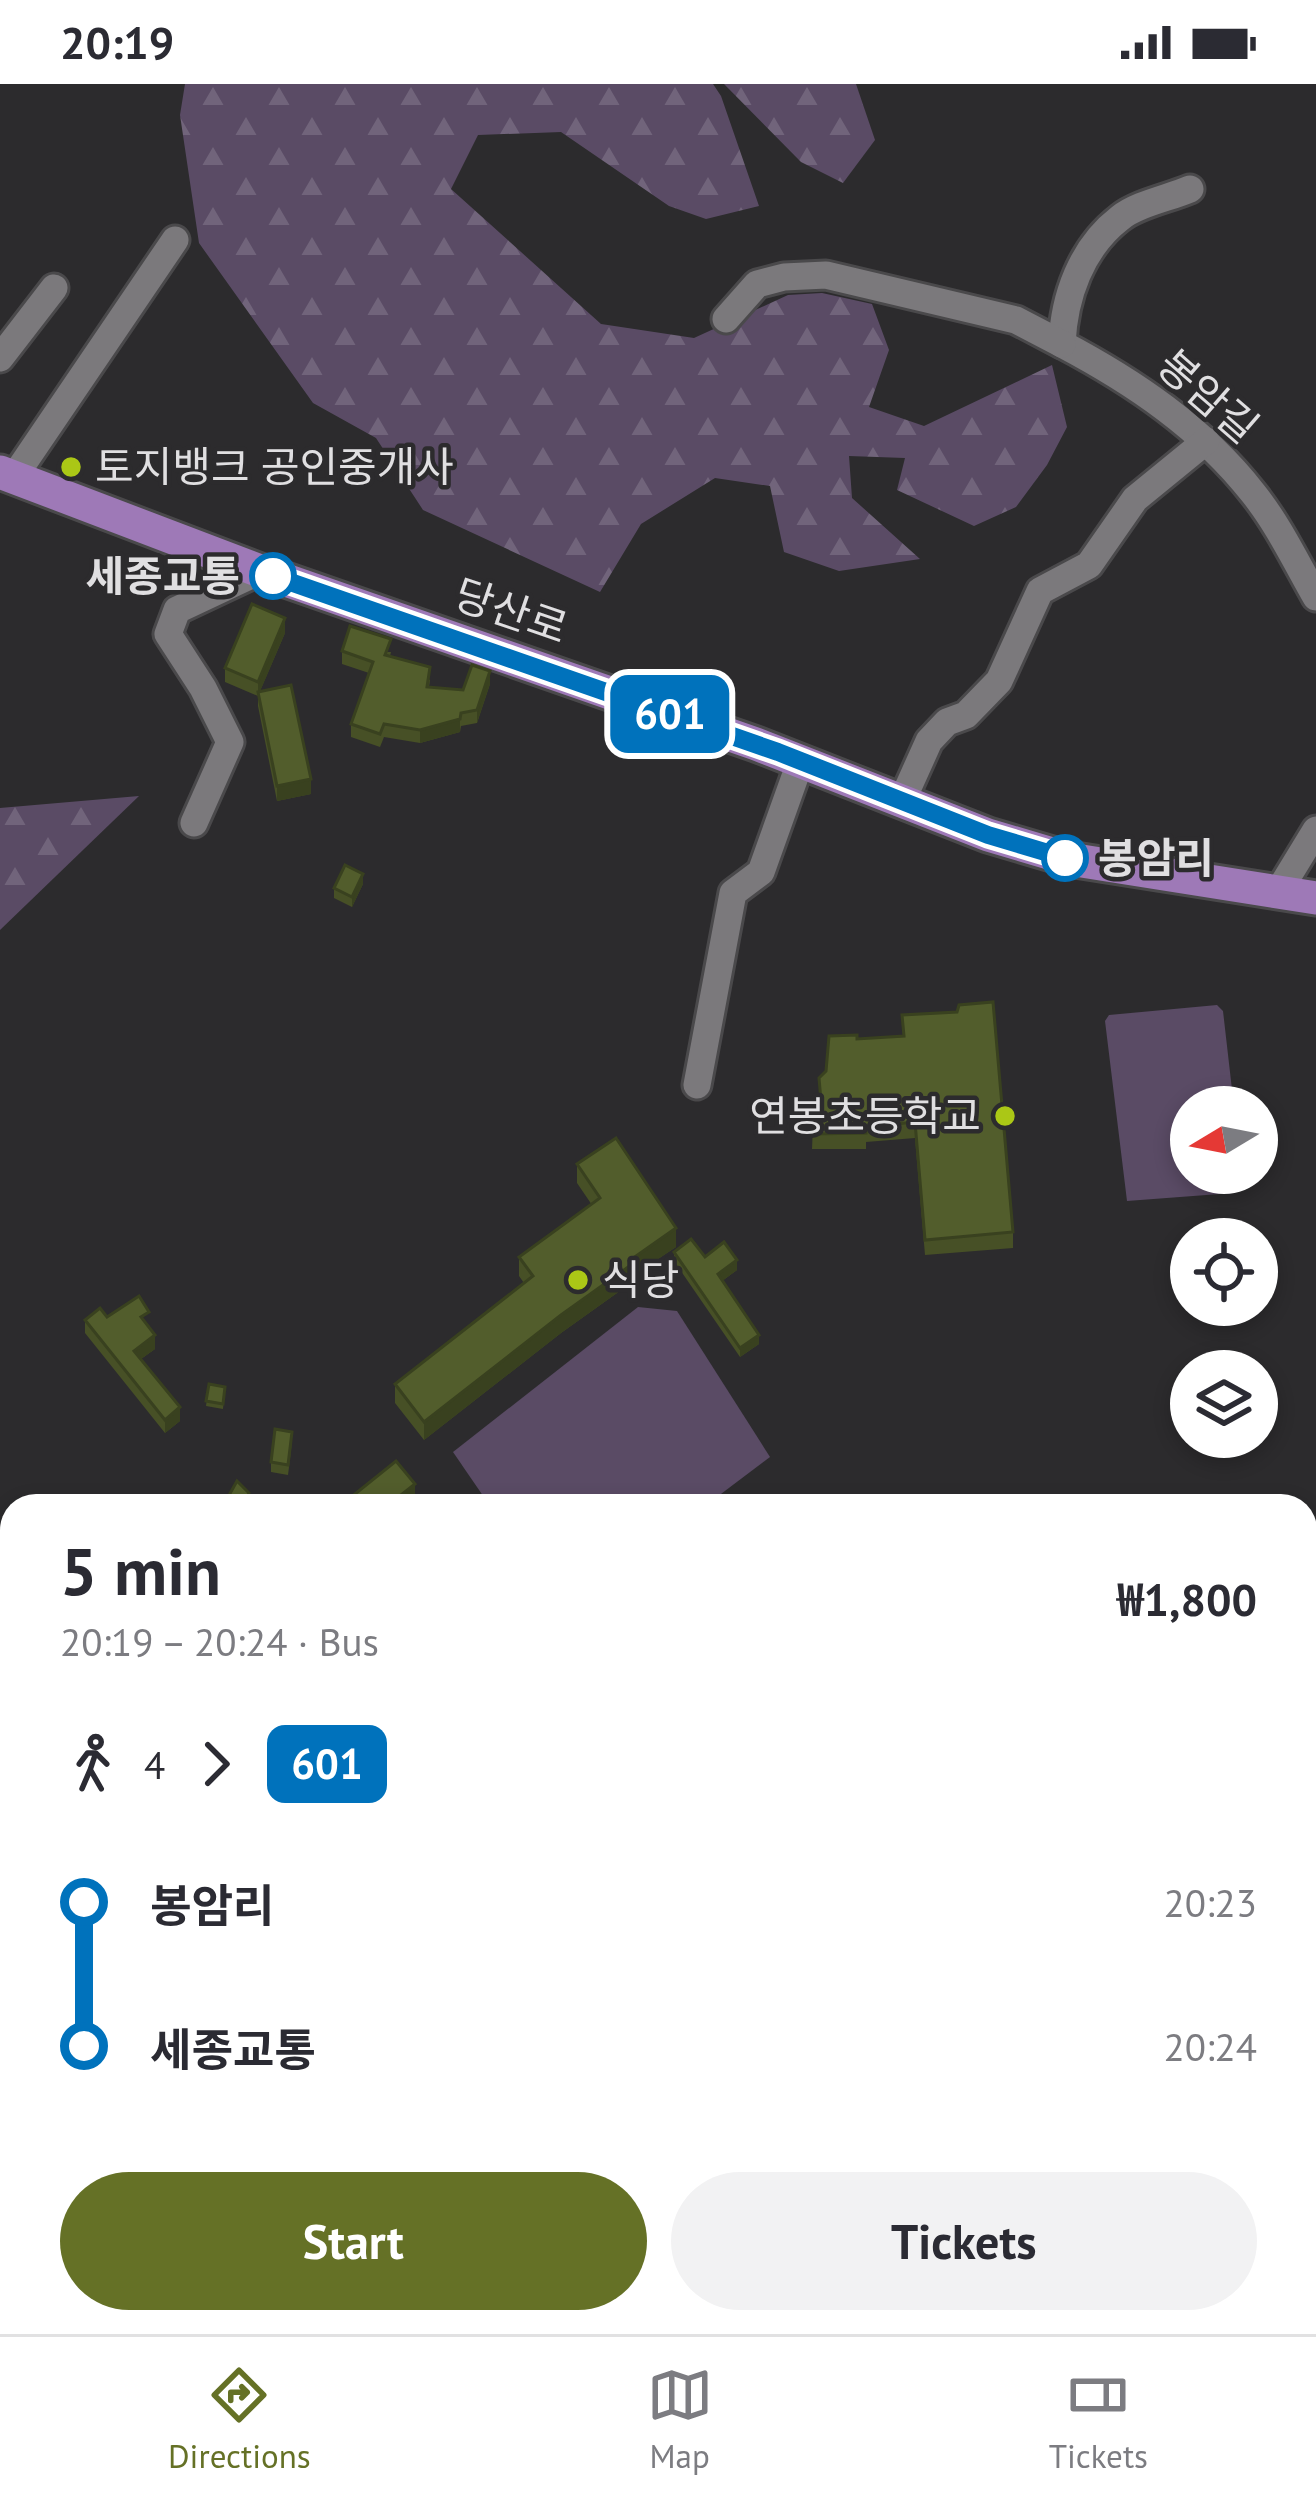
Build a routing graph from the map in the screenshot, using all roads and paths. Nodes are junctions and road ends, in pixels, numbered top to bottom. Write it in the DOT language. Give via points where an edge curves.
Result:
graph roads {
  1 [pos="1190,189"];
  2 [pos="175,240"];
  3 [pos="54,288"];
  4 [pos="726,319"];
  5 [pos="1062,344"];
  6 [pos="0,358"];
  7 [pos="1206,441"];
  8 [pos="7,474"];
  9 [pos="260,571"];
  10 [pos="1316,597"];
  11 [pos="801,760"];
  12 [pos="902,801"];
  13 [pos="194,824"];
  14 [pos="1316,830"];
  15 [pos="1277,893"];
  16 [pos="1316,898"];
  17 [pos="697,1085"];
  1 -- 5 [label="street" via="1122,215 1097,242 1075,278"];
  2 -- 8 [label="street, 당산로"];
  3 -- 6 [label="street"];
  4 -- 5 [label="street, 봉암길" via="758,284 826,274 1016,320"];
  5 -- 7 [label="street, 봉암길" via="1113,371"];
  7 -- 10 [label="street, 봉암길" via="1253,493"];
  7 -- 12 [label="street" via="1136,500 1089,565 1040,591 999,681 929,742"];
  8 -- 9 [label="main road, 당산로"];
  9 -- 11 [label="main road, 당산로"];
  9 -- 13 [label="street" via="178,610 168,634 230,742"];
  11 -- 12 [label="main road, 당산로"];
  11 -- 17 [label="street" via="760,872 733,893"];
  12 -- 15 [label="main road, 당산로" via="1070,859"];
  14 -- 15 [label="street"];
  15 -- 16 [label="main road, 당산로"];
}
